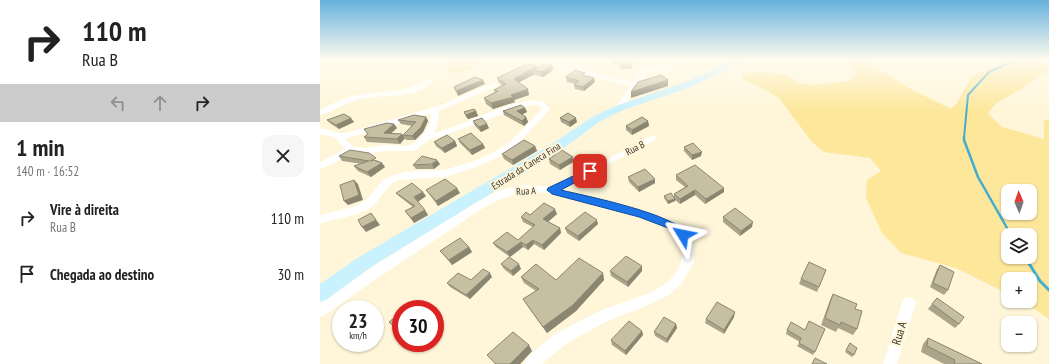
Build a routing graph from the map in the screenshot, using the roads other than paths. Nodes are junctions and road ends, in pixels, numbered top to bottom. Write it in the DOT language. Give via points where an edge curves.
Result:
graph roads {
  1 [pos="605,77"];
  2 [pos="640,77"];
  3 [pos="705,77"];
  4 [pos="430,81"];
  5 [pos="494,84"];
  6 [pos="635,84"];
  7 [pos="619,108"];
  8 [pos="435,110"];
  9 [pos="320,113"];
  10 [pos="320,131"];
  11 [pos="338,137"];
  12 [pos="426,137"];
  13 [pos="653,138"];
  14 [pos="351,150"];
  15 [pos="320,166"];
  16 [pos="552,190"];
  17 [pos="320,219"];
  18 [pos="320,294"];
  19 [pos="909,303"];
  20 [pos="320,311"];
  21 [pos="531,364"];
  22 [pos="890,364"];
  1 -- 6 [label="street"];
  2 -- 6 [label="street"];
  3 -- 7 [label="street, Estrada da Caneca Fina"];
  4 -- 9 [label="street" via="421,88 395,95 355,98"];
  5 -- 8 [label="street"];
  6 -- 7 [label="street"];
  7 -- 18 [label="street, Estrada da Caneca Fina" via="595,120 521,170 365,262"];
  8 -- 11 [label="street"];
  8 -- 12 [label="street" via="436,121"];
  10 -- 11 [label="street"];
  11 -- 14 [label="street"];
  12 -- 14 [label="street" via="411,150"];
  12 -- 17 [label="street" via="525,104 540,103 546,109 516,141 501,151 439,175 402,176 389,181 359,210"];
  13 -- 16 [label="lane, Rua B"];
  14 -- 15 [label="street"];
  16 -- 20 [label="street, Rua A" via="523,189 504,193 477,207 384,266"];
  16 -- 21 [label="street, Rua A" via="641,214 672,226 683,235 688,246 688,260 678,279 664,291 580,328 558,341"];
  19 -- 22 [label="street, Rua A"];
}
